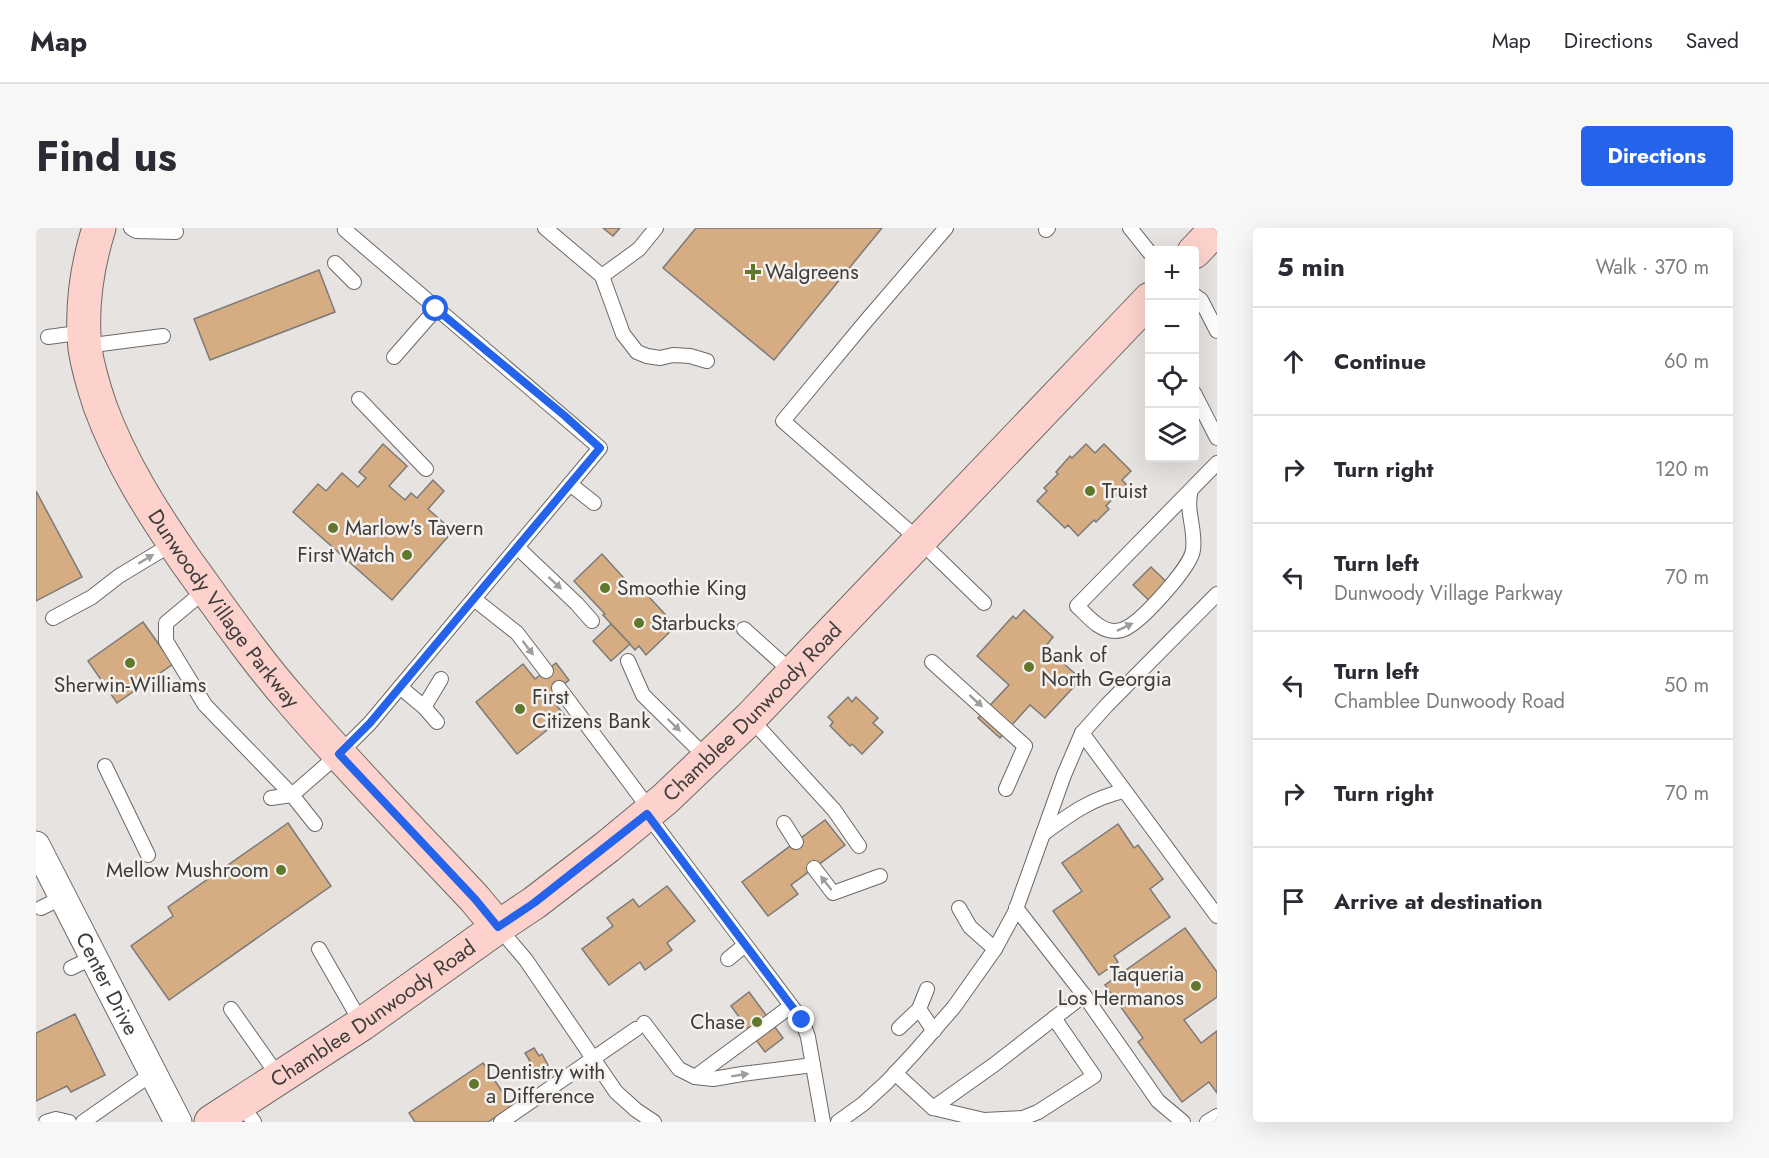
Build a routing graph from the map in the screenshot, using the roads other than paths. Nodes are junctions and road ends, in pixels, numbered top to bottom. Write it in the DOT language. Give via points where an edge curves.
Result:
graph roads {
  1 [pos="99,228"];
  2 [pos="131,228"];
  3 [pos="346,228"];
  4 [pos="545,228"];
  5 [pos="656,228"];
  6 [pos="946,228"];
  7 [pos="1217,228"];
  8 [pos="1132,229"];
  9 [pos="176,232"];
  10 [pos="1145,247"];
  11 [pos="1199,247"];
  12 [pos="335,263"];
  13 [pos="602,276"];
  14 [pos="354,282"];
  15 [pos="1199,298"];
  16 [pos="1148,300"];
  17 [pos="436,309"];
  18 [pos="1217,331"];
  19 [pos="163,336"];
  20 [pos="48,337"];
  21 [pos="85,339"];
  22 [pos="394,357"];
  23 [pos="707,361"];
  24 [pos="359,399"];
  25 [pos="1199,403"];
  26 [pos="1217,438"];
  27 [pos="1217,463"];
  28 [pos="426,470"];
  29 [pos="570,484"];
  30 [pos="1191,490"];
  31 [pos="594,503"];
  32 [pos="919,540"];
  33 [pos="173,541"];
  34 [pos="517,547"];
  35 [pos="204,586"];
  36 [pos="1217,594"];
  37 [pos="474,599"];
  38 [pos="984,603"];
  39 [pos="53,618"];
  40 [pos="592,621"];
  41 [pos="744,629"];
  42 [pos="628,661"];
  43 [pos="932,662"];
  44 [pos="546,671"];
  45 [pos="793,673"];
  46 [pos="441,680"];
  47 [pos="400,687"];
  48 [pos="559,688"];
  49 [pos="424,707"];
  50 [pos="750,718"];
  51 [pos="437,722"];
  52 [pos="1082,733"];
  53 [pos="339,754"];
  54 [pos="708,758"];
  55 [pos="105,766"];
  56 [pos="1006,789"];
  57 [pos="1124,790"];
  58 [pos="292,795"];
  59 [pos="271,798"];
  60 [pos="649,813"];
  61 [pos="784,823"];
  62 [pos="315,824"];
  63 [pos="1043,834"];
  64 [pos="796,842"];
  65 [pos="36,845"];
  66 [pos="859,846"];
  67 [pos="148,855"];
  68 [pos="814,868"];
  69 [pos="880,876"];
  70 [pos="959,908"];
  71 [pos="1016,908"];
  72 [pos="1216,916"];
  73 [pos="498,927"];
  74 [pos="745,945"];
  75 [pos="319,949"];
  76 [pos="995,949"];
  77 [pos="728,959"];
  78 [pos="927,989"];
  79 [pos="1084,995"];
  80 [pos="791,1006"];
  81 [pos="231,1009"];
  82 [pos="919,1009"];
  83 [pos="1054,1018"];
  84 [pos="362,1024"];
  85 [pos="899,1028"];
  86 [pos="934,1031"];
  87 [pos="593,1059"];
  88 [pos="813,1065"];
  89 [pos="153,1073"];
  90 [pos="895,1073"];
  91 [pos="279,1077"];
  92 [pos="695,1077"];
  93 [pos="933,1108"];
  94 [pos="247,1112"];
  95 [pos="1217,1116"];
  96 [pos="46,1122"];
  97 [pos="69,1122"];
  98 [pos="83,1122"];
  99 [pos="178,1122"];
  100 [pos="211,1122"];
  101 [pos="501,1122"];
  102 [pos="654,1122"];
  103 [pos="823,1122"];
  104 [pos="838,1122"];
  105 [pos="1183,1122"];
  106 [pos="1207,1122"];
  1 -- 21 [label="street, Dunwoody Village Parkway" via="86,282"];
  2 -- 9 [label="lane"];
  3 -- 17 [label="lane"];
  4 -- 13 [label="lane"];
  5 -- 13 [label="lane" via="639,249"];
  6 -- 32 [label="lane" via="783,421"];
  7 -- 11 [label="street"];
  8 -- 10 [label="lane"];
  12 -- 14 [label="lane"];
  13 -- 23 [label="lane" via="623,334 637,352 660,358 690,356"];
  15 -- 18 [label="lane"];
  16 -- 32 [label="street, Chamblee Dunwoody Road"];
  17 -- 22 [label="lane"];
  17 -- 29 [label="lane" via="600,448"];
  19 -- 21 [label="lane"];
  20 -- 21 [label="lane"];
  21 -- 33 [label="street, Dunwoody Village Parkway" via="94,389 110,435 133,480"];
  24 -- 28 [label="lane"];
  25 -- 26 [label="lane"];
  27 -- 30 [label="lane"];
  29 -- 31 [label="lane"];
  29 -- 34 [label="lane"];
  30 -- 30 [label="lane, one-way" via="1077,606 1102,628 1128,628 1185,569 1193,551"];
  32 -- 38 [label="lane"];
  32 -- 45 [label="street, Chamblee Dunwoody Road"];
  33 -- 35 [label="street, Dunwoody Village Parkway"];
  39 -- 33 [label="lane, one-way" via="92,597"];
  34 -- 37 [label="lane"];
  34 -- 40 [label="lane, one-way"];
  35 -- 53 [label="street, Dunwoody Village Parkway" via="291,701"];
  35 -- 58 [label="lane" via="166,623 166,641 205,705"];
  36 -- 52 [label="lane"];
  37 -- 44 [label="lane, one-way" via="517,633"];
  37 -- 47 [label="lane"];
  41 -- 45 [label="lane"];
  42 -- 54 [label="lane, one-way" via="643,695"];
  43 -- 56 [label="lane, one-way" via="1025,746"];
  45 -- 50 [label="street, Chamblee Dunwoody Road"];
  46 -- 49 [label="lane"];
  47 -- 49 [label="lane"];
  47 -- 53 [label="lane"];
  48 -- 60 [label="lane"];
  49 -- 51 [label="lane"];
  50 -- 54 [label="street, Chamblee Dunwoody Road"];
  50 -- 66 [label="lane" via="834,810"];
  52 -- 57 [label="lane"];
  52 -- 63 [label="lane"];
  53 -- 58 [label="lane"];
  53 -- 73 [label="street, Dunwoody Village Parkway"];
  54 -- 60 [label="street, Chamblee Dunwoody Road"];
  55 -- 67 [label="lane"];
  57 -- 63 [label="lane" via="1091,801"];
  57 -- 72 [label="lane"];
  58 -- 59 [label="lane"];
  58 -- 62 [label="lane"];
  60 -- 73 [label="street, Chamblee Dunwoody Road"];
  60 -- 74 [label="lane"];
  61 -- 64 [label="lane"];
  63 -- 71 [label="lane"];
  65 -- 89 [label="street, Center Drive" via="52,902 83,963"];
  69 -- 68 [label="lane, one-way" via="833,892"];
  70 -- 76 [label="lane" via="970,927"];
  71 -- 76 [label="lane"];
  71 -- 79 [label="lane"];
  73 -- 84 [label="street, Chamblee Dunwoody Road"];
  73 -- 87 [label="lane" via="526,960"];
  74 -- 77 [label="lane"];
  74 -- 80 [label="lane"];
  75 -- 84 [label="lane"];
  76 -- 86 [label="lane"];
  78 -- 82 [label="lane"];
  79 -- 83 [label="lane"];
  79 -- 105 [label="lane" via="1158,1101"];
  80 -- 88 [label="lane" via="806,1028"];
  80 -- 92 [label="lane"];
  81 -- 91 [label="lane"];
  82 -- 85 [label="lane"];
  82 -- 86 [label="lane"];
  83 -- 93 [label="lane"];
  83 -- 93 [label="lane" via="1094,1076 1023,1118 984,1120"];
  84 -- 91 [label="street, Chamblee Dunwoody Road"];
  86 -- 90 [label="lane"];
  87 -- 92 [label="lane" via="640,1026 679,1069"];
  87 -- 101 [label="lane"];
  87 -- 102 [label="lane" via="616,1092"];
  92 -- 88 [label="lane, one-way" via="713,1079"];
  88 -- 103 [label="lane"];
  89 -- 98 [label="lane"];
  89 -- 99 [label="street, Center Drive"];
  90 -- 93 [label="lane"];
  90 -- 104 [label="lane"];
  91 -- 94 [label="street, Chamblee Dunwoody Road"];
  94 -- 100 [label="street, Chamblee Dunwoody Road"];
  95 -- 106 [label="lane"];
  96 -- 97 [label="lane"];
}
